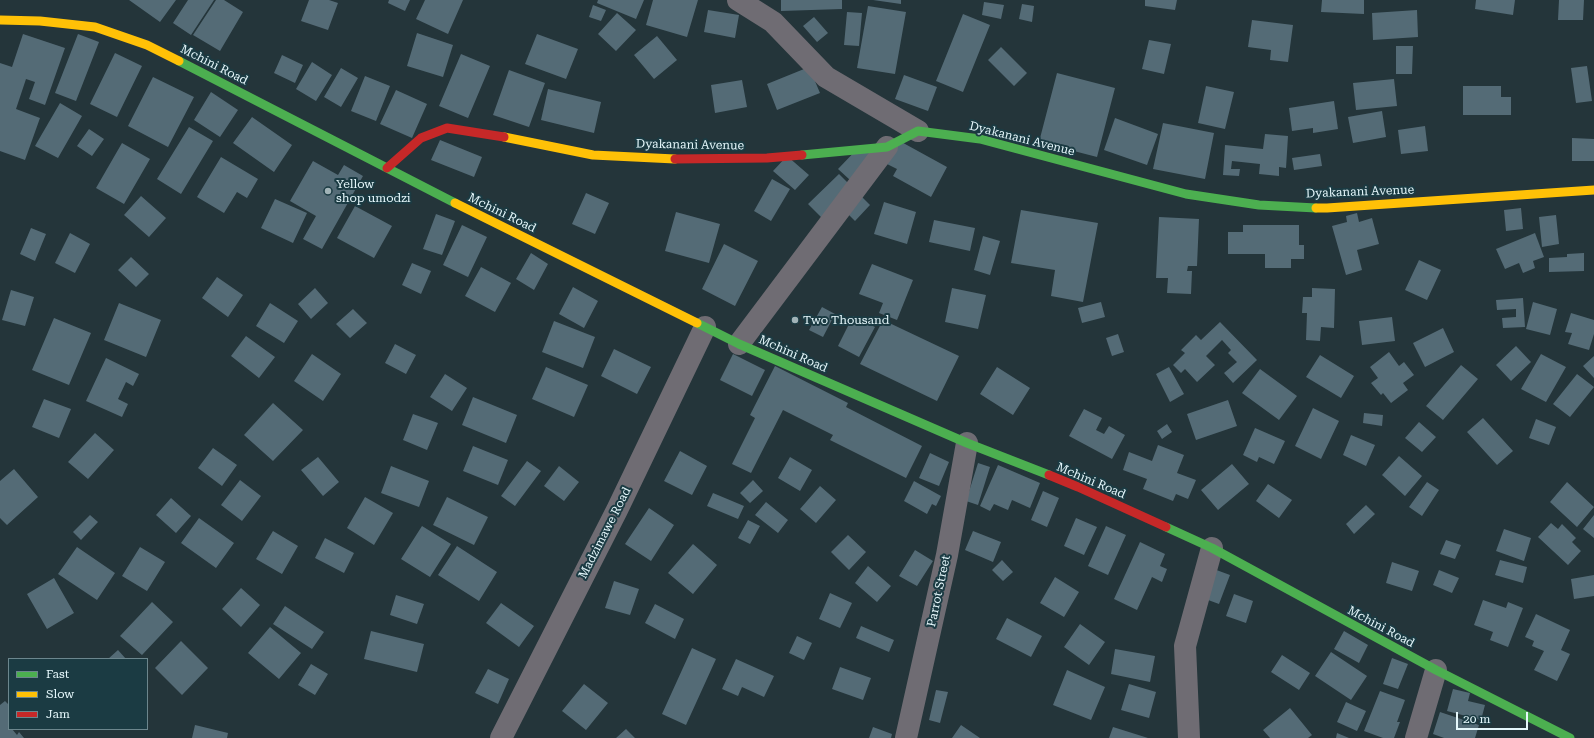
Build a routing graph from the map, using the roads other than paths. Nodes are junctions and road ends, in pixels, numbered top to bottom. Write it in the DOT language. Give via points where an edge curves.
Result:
graph roads {
  1 [pos="738,0"];
  2 [pos="0,20"];
  3 [pos="918,131"];
  4 [pos="887,147"];
  5 [pos="387,168"];
  6 [pos="1594,190"];
  7 [pos="705,327"];
  8 [pos="739,344"];
  9 [pos="967,443"];
  10 [pos="1212,548"];
  11 [pos="1436,670"];
  12 [pos="501,738"];
  13 [pos="906,738"];
  14 [pos="1189,738"];
  15 [pos="1416,738"];
  16 [pos="1570,738"];
  1 -- 3 [label="street" via="773,22 826,77"];
  2 -- 5 [label="street, Mchini Road" via="95,27 147,45"];
  3 -- 4 [label="street, Dyakanani Avenue"];
  3 -- 6 [label="street, Dyakanani Avenue" via="980,139 1186,194 1260,205 1327,208"];
  4 -- 5 [label="street, Dyakanani Avenue" via="767,158 669,159 593,155 491,134 447,128 421,138"];
  4 -- 8 [label="street"];
  5 -- 7 [label="street, Mchini Road"];
  7 -- 8 [label="street, Mchini Road"];
  7 -- 12 [label="street, Madzimawe Road" via="617,510"];
  8 -- 9 [label="street, Mchini Road"];
  9 -- 10 [label="street, Mchini Road" via="1078,487"];
  9 -- 13 [label="street, Parrot Street" via="947,555"];
  10 -- 11 [label="street, Mchini Road"];
  10 -- 14 [label="street" via="1185,646"];
  11 -- 15 [label="street"];
  11 -- 16 [label="street, Mchini Road"];
}
